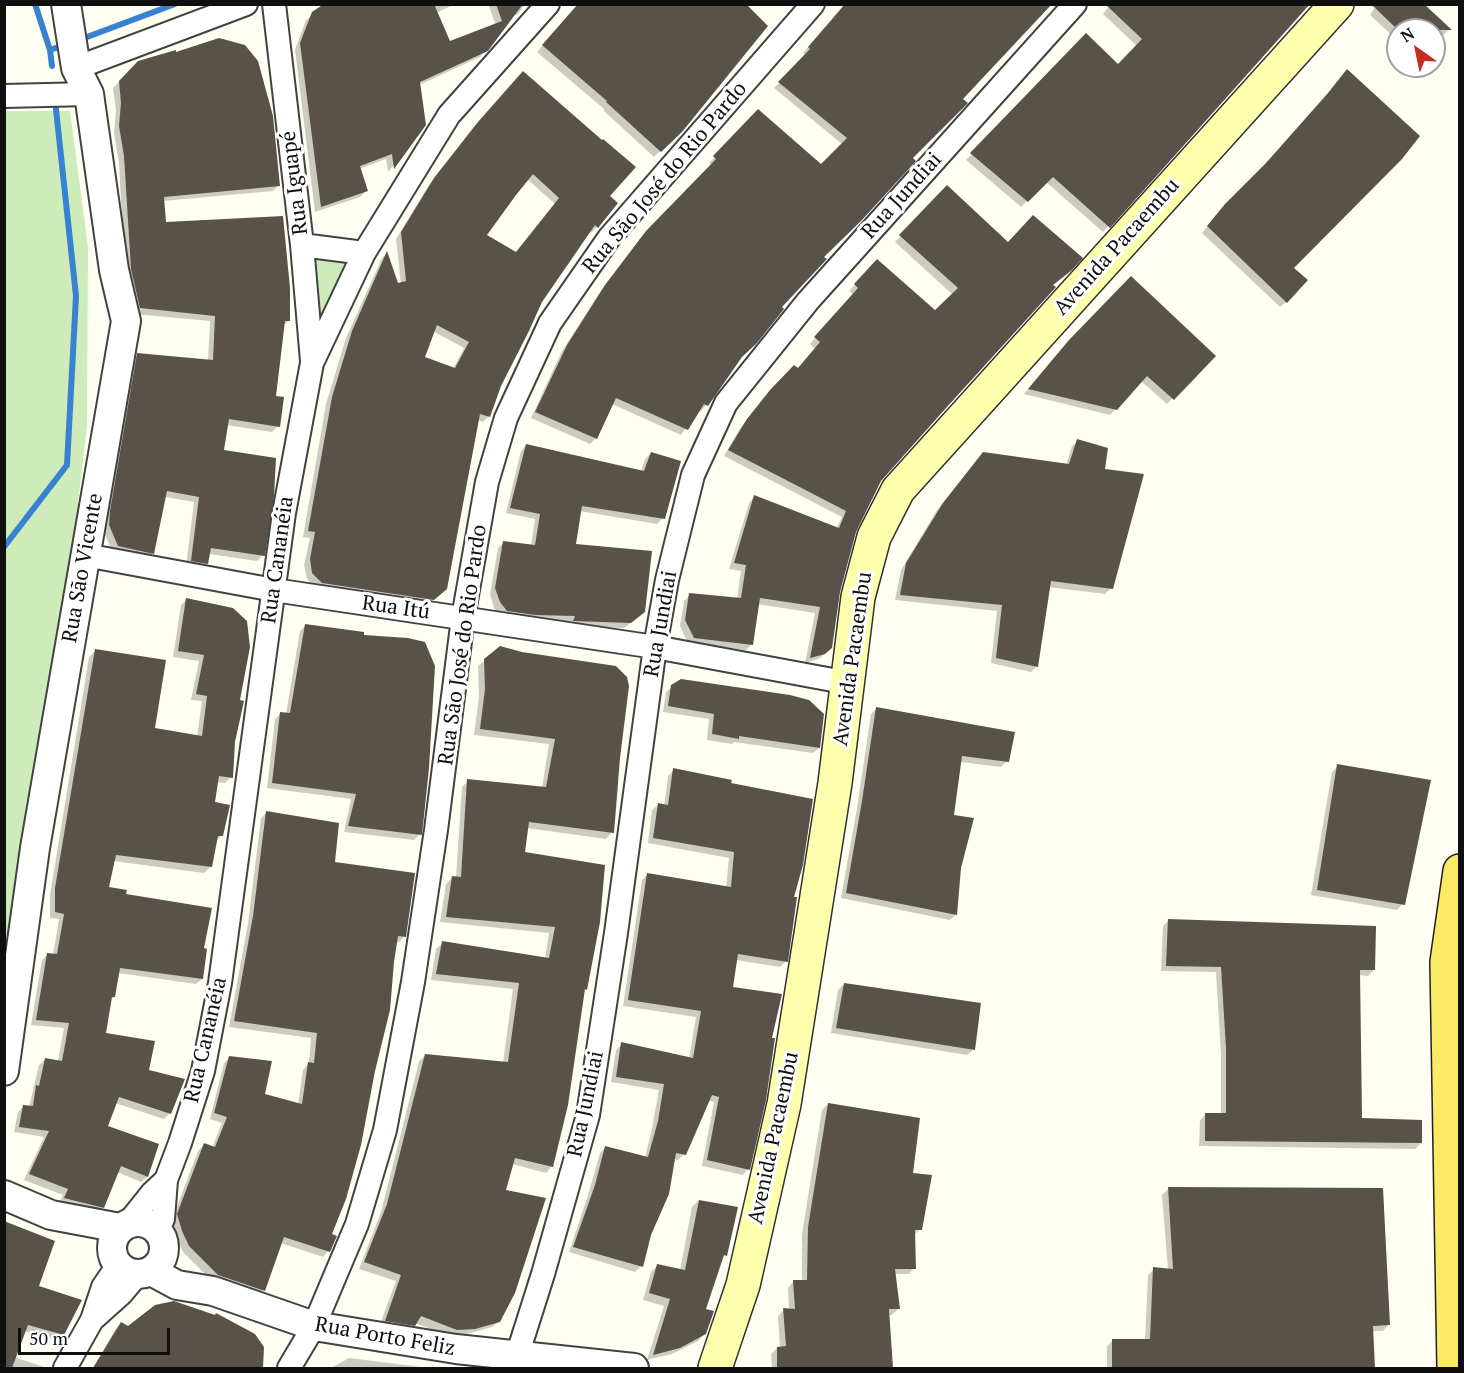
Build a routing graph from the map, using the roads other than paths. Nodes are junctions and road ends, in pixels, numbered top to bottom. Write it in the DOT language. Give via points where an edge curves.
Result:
graph roads {
  1 [pos="66,4"];
  2 [pos="246,4"];
  3 [pos="274,4"];
  4 [pos="548,4"];
  5 [pos="813,4"];
  6 [pos="1075,4"];
  7 [pos="1337,4"];
  8 [pos="76,68"];
  9 [pos="89,94"];
  10 [pos="4,96"];
  11 [pos="302,245"];
  12 [pos="364,253"];
  13 [pos="312,363"];
  14 [pos="86,555"];
  15 [pos="274,590"];
  16 [pos="463,618"];
  17 [pos="655,646"];
  18 [pos="849,683"];
  19 [pos="1460,871"];
  20 [pos="4,1071"];
  21 [pos="166,1180"];
  22 [pos="4,1196"];
  23 [pos="161,1238"];
  24 [pos="128,1253"];
  25 [pos="213,1291"];
  26 [pos="314,1326"];
  27 [pos="513,1362"];
  28 [pos="65,1368"];
  29 [pos="290,1368"];
  30 [pos="634,1368"];
  31 [pos="716,1368"];
  32 [pos="1454,1368"];
  1 -- 8 [label="street, Rua São Vicente"];
  2 -- 8 [label="street"];
  3 -- 11 [label="street, Rua Iguapé"];
  4 -- 12 [label="street, Rua Cananéia" via="449,115"];
  5 -- 16 [label="street, Rua São José do Rio Pardo" via="609,238 550,323 506,418 490,471"];
  6 -- 17 [label="street, Rua Jundiai" via="808,301 726,403 693,475"];
  7 -- 18 [label="main road, Avenida Pacaembu" via="898,490 874,537 858,597"];
  8 -- 9 [label="street, Rua São Vicente"];
  9 -- 10 [label="street"];
  9 -- 14 [label="street, Rua São Vicente" via="114,270 126,321"];
  11 -- 12 [label="street"];
  11 -- 13 [label="street, Rua Iguapé"];
  12 -- 13 [label="street, Rua Cananéia"];
  13 -- 15 [label="street, Rua Cananéia"];
  14 -- 15 [label="street, Rua Itú"];
  14 -- 20 [label="street, Rua São Vicente" via="35,848"];
  15 -- 16 [label="street, Rua Itú"];
  15 -- 21 [label="street, Rua Cananéia" via="220,983 202,1071"];
  16 -- 17 [label="street, Rua Itú"];
  16 -- 26 [label="street, Rua São José do Rio Pardo" via="426,900 385,1130 357,1224"];
  17 -- 18 [label="street, Rua Itú"];
  17 -- 27 [label="street, Rua Jundiai" via="588,1115 543,1274"];
  18 -- 31 [label="main road, Avenida Pacaembu" via="783,1104 743,1285"];
  19 -- 32 [label="main road" via="1447,962"];
  21 -- 23 [label="street, Rua Cananéia"];
  21 -- 24 [label="street, Rua Cananéia" via="152,1193"];
  22 -- 24 [label="street, Rua Porto Feliz" via="51,1215 73,1232"];
  23 -- 24 [label="street" via="164,1256 159,1265"];
  23 -- 24 [label="street" via="148,1223 138,1221"];
  23 -- 25 [label="street, Rua Porto Feliz"];
  24 -- 25 [label="street, Rua Porto Feliz" via="177,1285"];
  24 -- 28 [label="street, Rua Cananéia" via="122,1293 92,1320"];
  25 -- 26 [label="street, Rua Porto Feliz"];
  26 -- 27 [label="street, Rua Porto Feliz"];
  26 -- 29 [label="street, Rua São José do Rio Pardo"];
  27 -- 30 [label="street, Rua Porto Feliz"];
}
